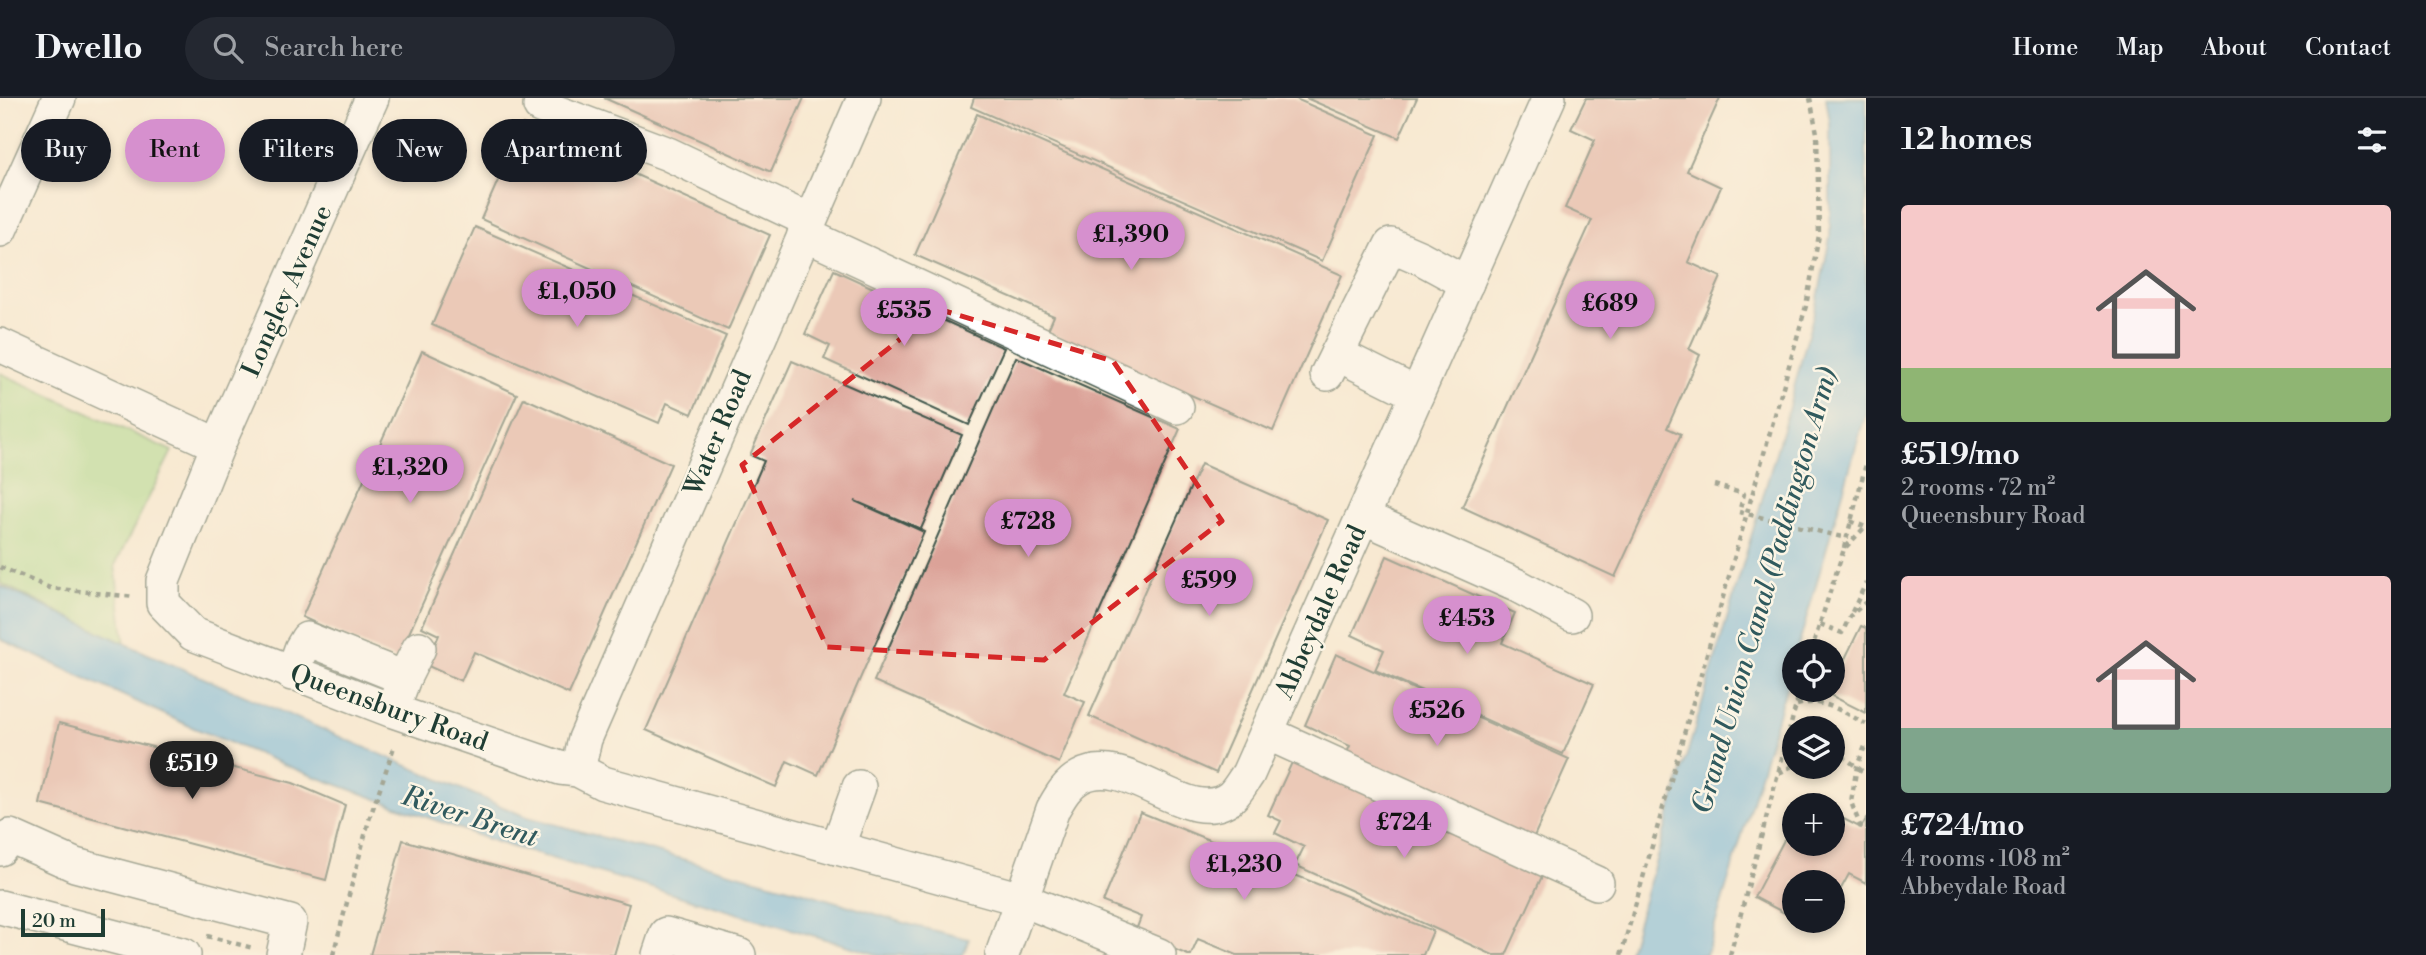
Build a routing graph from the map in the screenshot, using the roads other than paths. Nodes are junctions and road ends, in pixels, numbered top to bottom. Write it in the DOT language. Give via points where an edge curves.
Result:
graph roads {
  1 [pos="59,98"];
  2 [pos="372,98"];
  3 [pos="864,98"];
  4 [pos="1549,98"];
  5 [pos="540,106"];
  6 [pos="807,228"];
  7 [pos="0,230"];
  8 [pos="1466,283"];
  9 [pos="0,345"];
  10 [pos="1417,394"];
  11 [pos="1177,407"];
  12 [pos="218,445"];
  13 [pos="1363,517"];
  14 [pos="1572,615"];
  15 [pos="419,648"];
  16 [pos="281,669"];
  17 [pos="404,678"];
  18 [pos="396,722"];
  19 [pos="1267,733"];
  20 [pos="578,769"];
  21 [pos="859,787"];
  22 [pos="837,848"];
  23 [pos="0,849"];
  24 [pos="1597,883"];
  25 [pos="1021,899"];
  26 [pos="0,907"];
  27 [pos="184,955"];
  28 [pos="282,955"];
  29 [pos="659,955"];
  30 [pos="739,955"];
  31 [pos="1002,955"];
  32 [pos="1159,955"];
  1 -- 7 [label="street"];
  2 -- 12 [label="street, Longley Avenue"];
  3 -- 6 [label="street, Water Road"];
  4 -- 8 [label="street, Abbeydale Road"];
  5 -- 6 [label="street" via="668,154"];
  6 -- 11 [label="street"];
  6 -- 20 [label="street, Water Road" via="585,739"];
  8 -- 10 [label="street, Abbeydale Road"];
  8 -- 10 [label="street" via="1391,245 1332,364"];
  9 -- 12 [label="street"];
  10 -- 13 [label="street, Abbeydale Road"];
  12 -- 16 [label="street, Queensbury Road" via="163,581 163,603 193,634"];
  13 -- 14 [label="street" via="1516,584"];
  13 -- 19 [label="street, Abbeydale Road"];
  15 -- 17 [label="street"];
  16 -- 17 [label="street" via="307,639"];
  16 -- 18 [label="street, Queensbury Road"];
  17 -- 18 [label="street"];
  18 -- 20 [label="street, Queensbury Road" via="560,768"];
  19 -- 24 [label="street"];
  19 -- 25 [label="street, Abbeydale Road" via="1248,774 1232,796 1216,804 1198,805 1117,772 1097,771 1081,777 1053,809"];
  20 -- 22 [label="street, Queensbury Road" via="603,783"];
  21 -- 22 [label="street"];
  22 -- 25 [label="street, Queensbury Road"];
  23 -- 28 [label="street" via="10,836 75,865 290,922"];
  25 -- 31 [label="street, Abbeydale Road"];
  25 -- 32 [label="street, Queensbury Road"];
  26 -- 27 [label="street"];
  29 -- 30 [label="street" via="666,934"];
}
